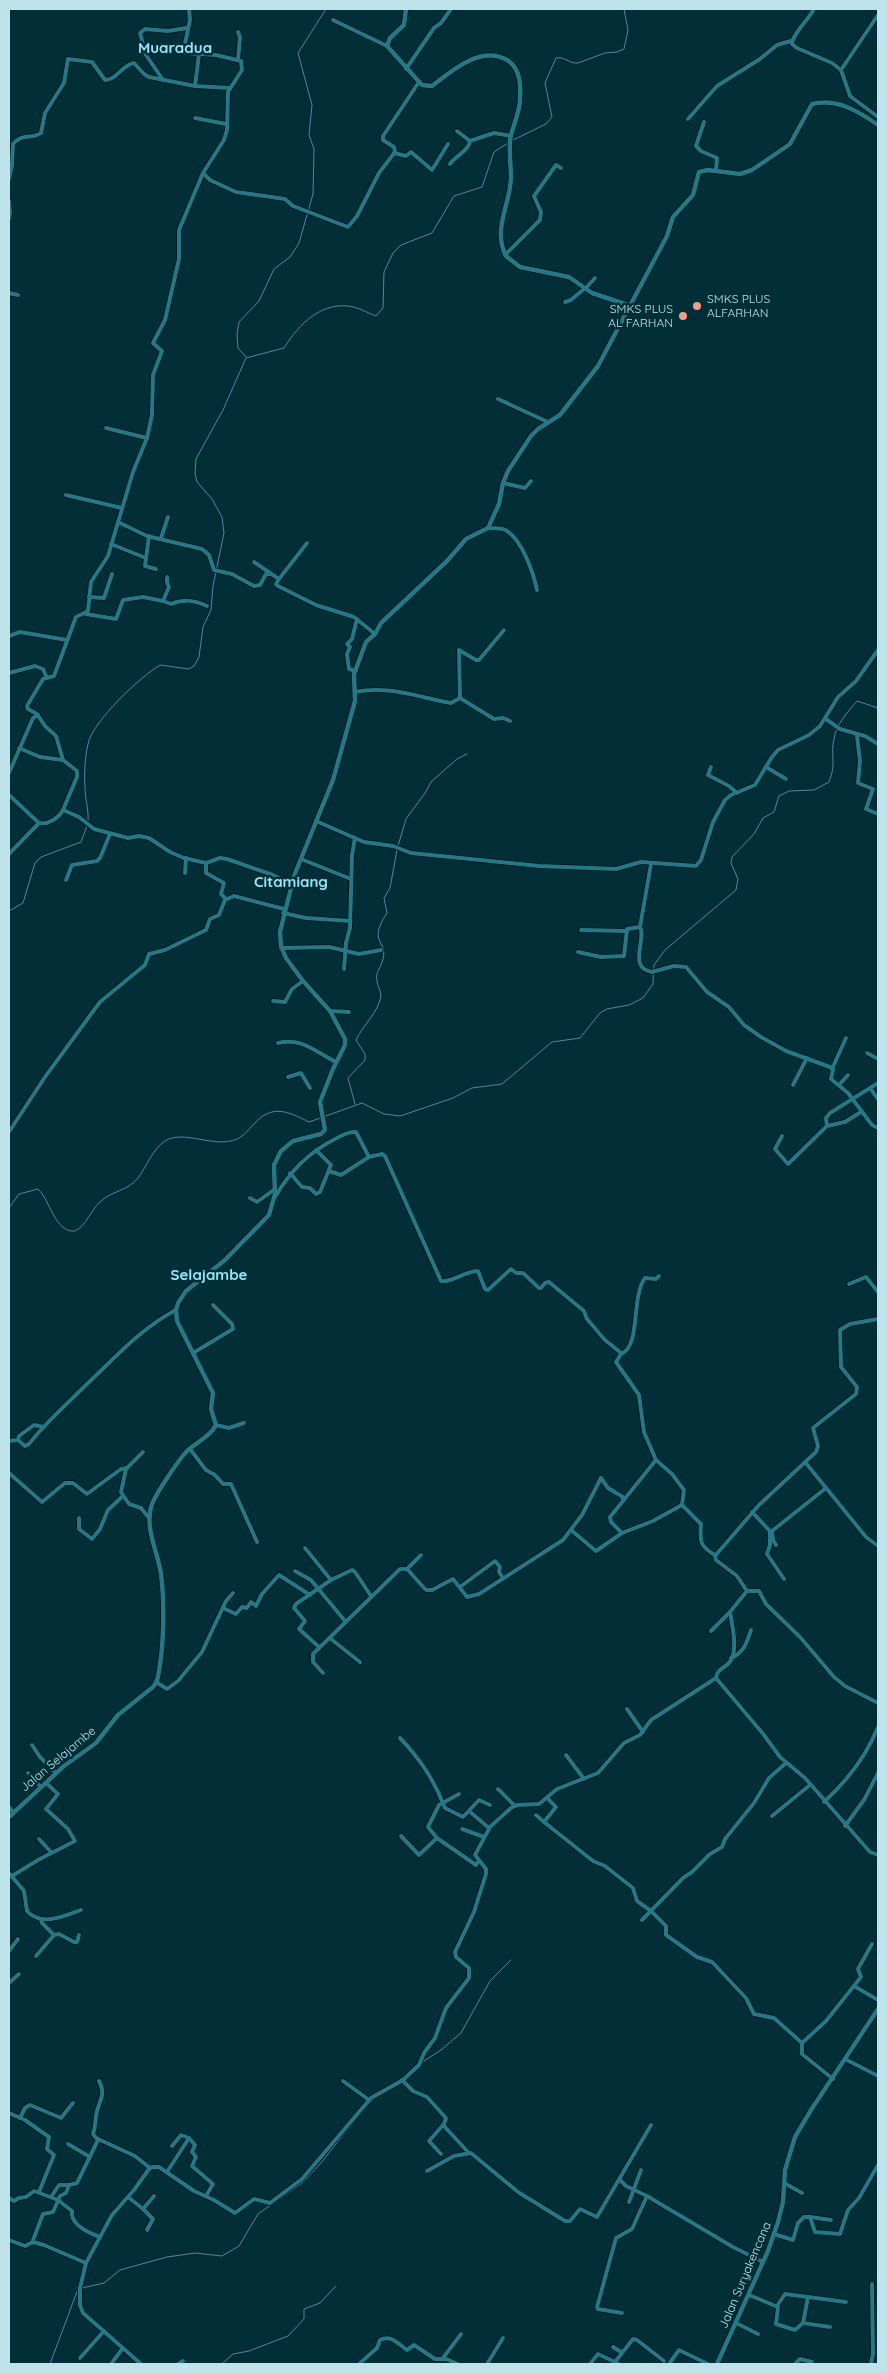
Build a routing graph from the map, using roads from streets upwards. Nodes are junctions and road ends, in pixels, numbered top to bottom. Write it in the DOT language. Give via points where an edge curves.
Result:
graph roads {
  1 [pos="189,9"];
  2 [pos="406,9"];
  3 [pos="451,9"];
  4 [pos="814,9"];
  5 [pos="878,15"];
  6 [pos="333,20"];
  7 [pos="187,28"];
  8 [pos="238,32"];
  9 [pos="791,42"];
  10 [pos="387,46"];
  11 [pos="199,54"];
  12 [pos="238,60"];
  13 [pos="406,69"];
  14 [pos="841,70"];
  15 [pos="163,80"];
  16 [pos="419,82"];
  17 [pos="195,86"];
  18 [pos="230,88"];
  19 [pos="878,117"];
  20 [pos="195,118"];
  21 [pos="688,120"];
  22 [pos="704,122"];
  23 [pos="226,124"];
  24 [pos="878,125"];
  25 [pos="457,131"];
  26 [pos="511,136"];
  27 [pos="470,141"];
  28 [pos="448,144"];
  29 [pos="394,153"];
  30 [pos="450,164"];
  31 [pos="561,168"];
  32 [pos="716,171"];
  33 [pos="203,173"];
  34 [pos="9,180"];
  35 [pos="9,201"];
  36 [pos="9,220"];
  37 [pos="505,255"];
  38 [pos="595,278"];
  39 [pos="585,289"];
  40 [pos="9,293"];
  41 [pos="18,295"];
  42 [pos="565,302"];
  43 [pos="631,306"];
  44 [pos="498,399"];
  45 [pos="548,422"];
  46 [pos="106,428"];
  47 [pos="147,438"];
  48 [pos="531,481"];
  49 [pos="503,483"];
  50 [pos="66,496"];
  51 [pos="122,508"];
  52 [pos="168,517"];
  53 [pos="118,522"];
  54 [pos="488,528"];
  55 [pos="149,536"];
  56 [pos="161,538"];
  57 [pos="307,543"];
  58 [pos="111,544"];
  59 [pos="146,558"];
  60 [pos="254,562"];
  61 [pos="156,569"];
  62 [pos="112,574"];
  63 [pos="270,574"];
  64 [pos="168,577"];
  65 [pos="279,580"];
  66 [pos="537,590"];
  67 [pos="89,597"];
  68 [pos="163,601"];
  69 [pos="208,606"];
  70 [pos="86,613"];
  71 [pos="357,618"];
  72 [pos="504,630"];
  73 [pos="375,634"];
  74 [pos="9,636"];
  75 [pos="67,640"];
  76 [pos="878,650"];
  77 [pos="356,670"];
  78 [pos="9,673"];
  79 [pos="47,678"];
  80 [pos="355,692"];
  81 [pos="460,698"];
  82 [pos="38,715"];
  83 [pos="826,719"];
  84 [pos="510,721"];
  85 [pos="857,736"];
  86 [pos="878,744"];
  87 [pos="19,748"];
  88 [pos="63,760"];
  89 [pos="711,767"];
  90 [pos="766,767"];
  91 [pos="9,773"];
  92 [pos="786,778"];
  93 [pos="737,793"];
  94 [pos="9,795"];
  95 [pos="63,810"];
  96 [pos="878,814"];
  97 [pos="316,821"];
  98 [pos="39,823"];
  99 [pos="110,834"];
  100 [pos="355,838"];
  101 [pos="9,854"];
  102 [pos="186,858"];
  103 [pos="301,859"];
  104 [pos="206,863"];
  105 [pos="651,864"];
  106 [pos="185,873"];
  107 [pos="351,879"];
  108 [pos="66,880"];
  109 [pos="292,884"];
  110 [pos="227,900"];
  111 [pos="284,911"];
  112 [pos="350,921"];
  113 [pos="640,927"];
  114 [pos="581,930"];
  115 [pos="627,931"];
  116 [pos="282,948"];
  117 [pos="381,950"];
  118 [pos="346,952"];
  119 [pos="578,952"];
  120 [pos="344,969"];
  121 [pos="303,981"];
  122 [pos="273,1001"];
  123 [pos="330,1011"];
  124 [pos="349,1012"];
  125 [pos="846,1038"];
  126 [pos="278,1044"];
  127 [pos="867,1053"];
  128 [pos="807,1058"];
  129 [pos="878,1059"];
  130 [pos="336,1062"];
  131 [pos="832,1069"];
  132 [pos="848,1075"];
  133 [pos="288,1077"];
  134 [pos="878,1083"];
  135 [pos="793,1085"];
  136 [pos="839,1085"];
  137 [pos="310,1088"];
  138 [pos="870,1088"];
  139 [pos="852,1098"];
  140 [pos="878,1099"];
  141 [pos="861,1112"];
  142 [pos="827,1126"];
  143 [pos="878,1128"];
  144 [pos="9,1132"];
  145 [pos="782,1136"];
  146 [pos="316,1150"];
  147 [pos="369,1157"];
  148 [pos="329,1171"];
  149 [pos="290,1173"];
  150 [pos="275,1189"];
  151 [pos="275,1196"];
  152 [pos="250,1198"];
  153 [pos="871,1273"];
  154 [pos="659,1276"];
  155 [pos="866,1277"];
  156 [pos="849,1284"];
  157 [pos="878,1292"];
  158 [pos="214,1305"];
  159 [pos="176,1310"];
  160 [pos="878,1319"];
  161 [pos="193,1353"];
  162 [pos="621,1354"];
  163 [pos="244,1423"];
  164 [pos="216,1425"];
  165 [pos="44,1427"];
  166 [pos="18,1440"];
  167 [pos="9,1441"];
  168 [pos="190,1449"];
  169 [pos="143,1452"];
  170 [pos="656,1460"];
  171 [pos="806,1462"];
  172 [pos="126,1468"];
  173 [pos="9,1473"];
  174 [pos="826,1488"];
  175 [pos="123,1496"];
  176 [pos="623,1501"];
  177 [pos="682,1505"];
  178 [pos="752,1512"];
  179 [pos="79,1518"];
  180 [pos="149,1518"];
  181 [pos="571,1530"];
  182 [pos="622,1533"];
  183 [pos="257,1542"];
  184 [pos="776,1545"];
  185 [pos="878,1546"];
  186 [pos="305,1548"];
  187 [pos="421,1555"];
  188 [pos="715,1555"];
  189 [pos="407,1569"];
  190 [pos="294,1571"];
  191 [pos="503,1578"];
  192 [pos="784,1579"];
  193 [pos="331,1580"];
  194 [pos="460,1587"];
  195 [pos="318,1590"];
  196 [pos="747,1590"];
  197 [pos="233,1592"];
  198 [pos="310,1595"];
  199 [pos="371,1596"];
  200 [pos="223,1608"];
  201 [pos="730,1612"];
  202 [pos="346,1621"];
  203 [pos="752,1630"];
  204 [pos="711,1631"];
  205 [pos="330,1639"];
  206 [pos="319,1647"];
  207 [pos="731,1658"];
  208 [pos="360,1662"];
  209 [pos="323,1673"];
  210 [pos="716,1678"];
  211 [pos="156,1682"];
  212 [pos="878,1703"];
  213 [pos="627,1708"];
  214 [pos="878,1727"];
  215 [pos="643,1732"];
  216 [pos="400,1738"];
  217 [pos="32,1745"];
  218 [pos="566,1755"];
  219 [pos="786,1763"];
  220 [pos="28,1773"];
  221 [pos="56,1773"];
  222 [pos="878,1773"];
  223 [pos="584,1779"];
  224 [pos="46,1783"];
  225 [pos="810,1785"];
  226 [pos="41,1787"];
  227 [pos="498,1789"];
  228 [pos="459,1794"];
  229 [pos="547,1798"];
  230 [pos="442,1801"];
  231 [pos="824,1802"];
  232 [pos="490,1805"];
  233 [pos="515,1806"];
  234 [pos="9,1807"];
  235 [pos="469,1811"];
  236 [pos="13,1812"];
  237 [pos="536,1816"];
  238 [pos="772,1816"];
  239 [pos="9,1817"];
  240 [pos="544,1822"];
  241 [pos="845,1826"];
  242 [pos="490,1828"];
  243 [pos="462,1829"];
  244 [pos="401,1836"];
  245 [pos="484,1837"];
  246 [pos="437,1838"];
  247 [pos="39,1839"];
  248 [pos="52,1852"];
  249 [pos="878,1855"];
  250 [pos="477,1863"];
  251 [pos="10,1874"];
  252 [pos="81,1910"];
  253 [pos="651,1910"];
  254 [pos="41,1918"];
  255 [pos="642,1920"];
  256 [pos="54,1935"];
  257 [pos="79,1935"];
  258 [pos="18,1939"];
  259 [pos="872,1944"];
  260 [pos="9,1950"];
  261 [pos="36,1956"];
  262 [pos="19,1974"];
  263 [pos="9,1983"];
  264 [pos="854,1986"];
  265 [pos="878,2000"];
  266 [pos="878,2009"];
  267 [pos="802,2044"];
  268 [pos="845,2058"];
  269 [pos="878,2076"];
  270 [pos="833,2079"];
  271 [pos="402,2080"];
  272 [pos="343,2081"];
  273 [pos="99,2082"];
  274 [pos="369,2100"];
  275 [pos="73,2103"];
  276 [pos="9,2113"];
  277 [pos="20,2118"];
  278 [pos="443,2125"];
  279 [pos="651,2125"];
  280 [pos="189,2138"];
  281 [pos="98,2139"];
  282 [pos="68,2144"];
  283 [pos="172,2146"];
  284 [pos="469,2153"];
  285 [pos="441,2154"];
  286 [pos="90,2157"];
  287 [pos="878,2165"];
  288 [pos="150,2168"];
  289 [pos="641,2170"];
  290 [pos="426,2171"];
  291 [pos="166,2172"];
  292 [pos="620,2180"];
  293 [pos="784,2183"];
  294 [pos="69,2185"];
  295 [pos="635,2190"];
  296 [pos="39,2192"];
  297 [pos="802,2193"];
  298 [pos="154,2196"];
  299 [pos="206,2196"];
  300 [pos="647,2196"];
  301 [pos="51,2197"];
  302 [pos="128,2197"];
  303 [pos="9,2198"];
  304 [pos="58,2200"];
  305 [pos="629,2202"];
  306 [pos="143,2209"];
  307 [pos="810,2217"];
  308 [pos="831,2220"];
  309 [pos="147,2230"];
  310 [pos="774,2234"];
  311 [pos="100,2237"];
  312 [pos="9,2240"];
  313 [pos="32,2243"];
  314 [pos="763,2262"];
  315 [pos="86,2263"];
  316 [pos="872,2284"];
  317 [pos="749,2294"];
  318 [pos="808,2298"];
  319 [pos="846,2302"];
  320 [pos="777,2306"];
  321 [pos="622,2313"];
  322 [pos="736,2323"];
  323 [pos="803,2323"];
  324 [pos="830,2327"];
  325 [pos="104,2331"];
  326 [pos="461,2334"];
  327 [pos="758,2334"];
  328 [pos="503,2338"];
  329 [pos="613,2347"];
  330 [pos="123,2348"];
  331 [pos="621,2352"];
  332 [pos="80,2358"];
  333 [pos="443,2358"];
  334 [pos="183,2360"];
  335 [pos="662,2362"];
  336 [pos="812,2362"];
  337 [pos="617,2363"];
  338 [pos="110,2364"];
  339 [pos="141,2364"];
  340 [pos="178,2364"];
  341 [pos="359,2364"];
  342 [pos="458,2364"];
  343 [pos="487,2364"];
  344 [pos="590,2364"];
  345 [pos="669,2364"];
  346 [pos="708,2364"];
  347 [pos="717,2364"];
  348 [pos="796,2364"];
  349 [pos="871,2364"];
  1 -- 7 [label="street"];
  2 -- 10 [label="street" via="404,24 390,38"];
  3 -- 13 [label="street"];
  4 -- 9 [label="street"];
  5 -- 14 [label="street"];
  6 -- 10 [label="street"];
  7 -- 11 [label="street" via="184,53"];
  7 -- 15 [label="street" via="168,31 145,29 140,33 146,55"];
  8 -- 12 [label="street"];
  9 -- 14 [label="street"];
  9 -- 21 [label="street" via="776,45 717,86"];
  10 -- 13 [label="street"];
  11 -- 12 [label="street"];
  11 -- 17 [label="street"];
  12 -- 18 [label="street" via="242,73"];
  13 -- 16 [label="street"];
  14 -- 19 [label="street" via="850,96"];
  15 -- 17 [label="street"];
  15 -- 34 [label="street" via="144,74 134,63 128,64 110,80 105,80 90,60 68,59 65,79 45,113 41,133 20,137 13,144"];
  16 -- 26 [label="street" via="426,87 432,86 460,66 482,57 491,55 505,59 516,69 520,82 519,106"];
  16 -- 29 [label="street" via="383,136 383,140 395,148"];
  17 -- 18 [label="street"];
  18 -- 23 [label="street"];
  20 -- 23 [label="street"];
  22 -- 32 [label="street" via="696,146 701,152 717,158"];
  23 -- 33 [label="street" via="224,140"];
  24 -- 32 [label="street" via="846,106 825,102 812,104 794,139 778,153 744,174"];
  25 -- 27 [label="street"];
  26 -- 27 [label="street" via="494,132"];
  26 -- 37 [label="street" via="511,178 501,232"];
  27 -- 30 [label="street" via="468,148"];
  28 -- 29 [label="street" via="432,170 412,152 406,156"];
  29 -- 33 [label="street" via="379,173 357,216 346,228 293,206 285,199 236,192 210,180"];
  31 -- 37 [label="street" via="556,165 534,196 541,212 540,220"];
  32 -- 43 [label="street" via="705,170 698,174 693,195 671,221 668,236"];
  33 -- 47 [label="street" via="179,230 179,260 165,320 153,343 162,351 153,375 152,415"];
  35 -- 36 [label="street"];
  37 -- 39 [label="street" via="520,266 569,277"];
  38 -- 39 [label="street"];
  39 -- 42 [label="street"];
  39 -- 43 [label="street"];
  40 -- 41 [label="street"];
  43 -- 45 [label="street" via="598,366 560,415"];
  44 -- 45 [label="street"];
  45 -- 49 [label="street" via="531,436"];
  46 -- 47 [label="street"];
  47 -- 51 [label="street"];
  48 -- 49 [label="street" via="525,488"];
  49 -- 54 [label="street" via="499,504"];
  50 -- 51 [label="street"];
  51 -- 53 [label="street"];
  52 -- 56 [label="street"];
  53 -- 55 [label="street"];
  53 -- 58 [label="street"];
  54 -- 66 [label="street" via="508,532 527,558"];
  54 -- 73 [label="street" via="466,539 380,623"];
  55 -- 56 [label="street"];
  55 -- 59 [label="street"];
  56 -- 63 [label="street" via="202,549 209,555 214,570 232,574 254,586 260,585 266,574"];
  57 -- 65 [label="street"];
  58 -- 59 [label="street"];
  58 -- 67 [label="street" via="105,562 94,576"];
  59 -- 61 [label="street" via="145,567"];
  60 -- 63 [label="street"];
  62 -- 67 [label="street" via="104,598"];
  63 -- 65 [label="street"];
  64 -- 68 [label="street" via="169,587"];
  65 -- 71 [label="street" via="276,584 289,593 319,607"];
  67 -- 70 [label="street"];
  68 -- 69 [label="street" via="171,604 182,599"];
  68 -- 70 [label="street" via="143,597 123,600 117,618"];
  70 -- 75 [label="street" via="76,617"];
  71 -- 73 [label="street"];
  71 -- 77 [label="street" via="352,639 347,644 350,647 347,654 349,669"];
  72 -- 81 [label="street" via="479,660 458,650"];
  73 -- 77 [label="street" via="366,642"];
  74 -- 75 [label="street" via="20,632"];
  75 -- 79 [label="street" via="54,676"];
  76 -- 83 [label="street" via="856,681 838,697"];
  77 -- 80 [label="street"];
  78 -- 79 [label="street" via="35,666 42,668"];
  79 -- 82 [label="street" via="27,706"];
  80 -- 81 [label="street" via="368,689 407,692 451,703"];
  80 -- 97 [label="street" via="333,780"];
  81 -- 84 [label="street" via="494,719"];
  82 -- 87 [label="street" via="33,718"];
  82 -- 88 [label="street" via="58,738"];
  83 -- 85 [label="street"];
  83 -- 90 [label="street" via="812,733 775,753"];
  85 -- 86 [label="street" via="865,736"];
  85 -- 96 [label="street" via="858,783 873,789 866,809"];
  87 -- 88 [label="street" via="40,757"];
  87 -- 91 [label="street"];
  88 -- 95 [label="street" via="78,773"];
  89 -- 93 [label="street" via="708,775"];
  90 -- 92 [label="street"];
  90 -- 93 [label="street" via="755,785"];
  93 -- 105 [label="street" via="728,798 715,816 698,864"];
  94 -- 98 [label="street"];
  95 -- 98 [label="street" via="54,819"];
  95 -- 99 [label="street" via="79,817 94,830"];
  97 -- 100 [label="street"];
  97 -- 103 [label="street"];
  98 -- 101 [label="street"];
  99 -- 102 [label="street" via="149,838"];
  99 -- 108 [label="street" via="100,858 72,866"];
  100 -- 105 [label="street" via="411,853 539,866 616,869 641,862"];
  100 -- 107 [label="street"];
  102 -- 104 [label="street"];
  102 -- 106 [label="street"];
  103 -- 107 [label="street"];
  103 -- 109 [label="street"];
  104 -- 109 [label="street" via="227,859"];
  104 -- 110 [label="street" via="206,874 224,883 221,894"];
  105 -- 113 [label="street"];
  107 -- 112 [label="street"];
  109 -- 111 [label="street"];
  110 -- 111 [label="street" via="236,896"];
  110 -- 144 [label="street" via="218,916 210,919 206,930 166,950 149,954 145,965 100,1002"];
  111 -- 112 [label="street" via="306,918"];
  111 -- 116 [label="street" via="280,936"];
  112 -- 118 [label="street"];
  113 -- 115 [label="street" via="628,928"];
  113 -- 128 [label="street" via="642,935 638,957 647,971 684,966 707,992 730,1007 753,1032 786,1051"];
  114 -- 115 [label="street"];
  115 -- 119 [label="street" via="624,956 601,957"];
  116 -- 118 [label="street" via="329,947"];
  116 -- 121 [label="street"];
  117 -- 118 [label="street" via="359,954"];
  118 -- 120 [label="street"];
  121 -- 122 [label="street" via="292,989 285,1002"];
  121 -- 123 [label="street"];
  123 -- 124 [label="street"];
  123 -- 130 [label="street" via="345,1041"];
  125 -- 131 [label="street"];
  126 -- 130 [label="street" via="292,1040"];
  127 -- 129 [label="street"];
  128 -- 131 [label="street"];
  128 -- 135 [label="street"];
  130 -- 150 [label="street" via="321,1098 325,1129 323,1133 296,1139 280,1151 274,1167"];
  131 -- 136 [label="street" via="831,1078"];
  132 -- 136 [label="street"];
  133 -- 137 [label="street" via="301,1073"];
  134 -- 138 [label="street"];
  136 -- 139 [label="street"];
  138 -- 139 [label="street"];
  138 -- 140 [label="street"];
  139 -- 141 [label="street"];
  139 -- 142 [label="street" via="829,1114"];
  141 -- 142 [label="street" via="845,1122"];
  141 -- 143 [label="street"];
  142 -- 145 [label="street" via="788,1164 775,1149"];
  146 -- 147 [label="street" via="354,1131"];
  146 -- 148 [label="street" via="331,1164"];
  146 -- 149 [label="street"];
  147 -- 148 [label="street" via="341,1175"];
  147 -- 162 [label="street" via="384,1155 441,1281 478,1271 488,1290 512,1269 523,1273 539,1288 549,1282 584,1311 605,1340"];
  148 -- 149 [label="street" via="316,1194 310,1188 302,1187"];
  149 -- 151 [label="street"];
  150 -- 151 [label="street"];
  150 -- 152 [label="street" via="257,1202"];
  151 -- 159 [label="street" via="266,1219 183,1295"];
  153 -- 155 [label="street"];
  154 -- 162 [label="street" via="643,1281 636,1299 638,1313 633,1340 628,1351"];
  155 -- 156 [label="street"];
  155 -- 157 [label="street"];
  158 -- 161 [label="street" via="233,1329"];
  159 -- 161 [label="street" via="177,1321"];
  159 -- 165 [label="street" via="122,1351"];
  160 -- 171 [label="street" via="850,1324 840,1330 841,1367 857,1387 857,1392 813,1428 818,1449"];
  161 -- 164 [label="street" via="213,1393 211,1409"];
  162 -- 170 [label="street" via="616,1362 639,1395 644,1432"];
  163 -- 164 [label="street" via="229,1428"];
  164 -- 168 [label="street"];
  165 -- 166 [label="street" via="34,1426"];
  165 -- 166 [label="street" via="27,1445"];
  166 -- 167 [label="street"];
  168 -- 180 [label="street" via="175,1465 154,1499"];
  168 -- 183 [label="street" via="206,1470 223,1484 231,1484"];
  169 -- 172 [label="street"];
  170 -- 176 [label="street"];
  170 -- 177 [label="street" via="684,1490"];
  171 -- 174 [label="street"];
  171 -- 178 [label="street"];
  172 -- 173 [label="street" via="86,1494 73,1483 65,1483 42,1502"];
  172 -- 175 [label="street"];
  174 -- 184 [label="street" via="772,1531"];
  174 -- 185 [label="street" via="866,1538"];
  175 -- 179 [label="street" via="108,1510 92,1539 79,1530"];
  175 -- 180 [label="street" via="131,1506 142,1508"];
  176 -- 181 [label="street" via="622,1495 608,1488 601,1478"];
  176 -- 182 [label="street" via="610,1519"];
  177 -- 182 [label="street"];
  177 -- 188 [label="street" via="701,1524 699,1538 703,1546"];
  178 -- 188 [label="street"];
  178 -- 192 [label="street" via="770,1531 767,1554"];
  180 -- 211 [label="street" via="163,1600"];
  181 -- 182 [label="street" via="596,1551"];
  181 -- 191 [label="street" via="550,1550"];
  186 -- 193 [label="street"];
  187 -- 189 [label="street"];
  188 -- 196 [label="street" via="716,1560 737,1576"];
  189 -- 194 [label="street" via="426,1590 454,1579"];
  189 -- 199 [label="street" via="400,1569"];
  190 -- 195 [label="street" via="311,1580"];
  191 -- 194 [label="street" via="470,1597 464,1595"];
  191 -- 194 [label="street" via="495,1561"];
  193 -- 195 [label="street"];
  193 -- 199 [label="street" via="354,1571"];
  195 -- 198 [label="street"];
  195 -- 202 [label="street"];
  196 -- 201 [label="street"];
  196 -- 212 [label="street" via="759,1591 766,1604 834,1677"];
  197 -- 200 [label="street"];
  198 -- 200 [label="street" via="279,1575 256,1606 251,1602 236,1614"];
  198 -- 206 [label="street" via="294,1608 305,1621 300,1630"];
  199 -- 202 [label="street"];
  200 -- 211 [label="street" via="206,1646 178,1681 167,1689"];
  201 -- 204 [label="street"];
  201 -- 207 [label="street" via="734,1630"];
  202 -- 205 [label="street"];
  203 -- 207 [label="street" via="744,1648"];
  205 -- 206 [label="street"];
  205 -- 208 [label="street"];
  206 -- 209 [label="street" via="312,1660"];
  207 -- 210 [label="street" via="718,1671"];
  210 -- 215 [label="street" via="651,1720"];
  210 -- 219 [label="street"];
  211 -- 221 [label="street, Jalan Selajambe" via="118,1715 96,1743"];
  213 -- 215 [label="street"];
  214 -- 231 [label="street" via="858,1767"];
  215 -- 223 [label="street" via="622,1744 602,1770"];
  216 -- 230 [label="street" via="416,1754"];
  217 -- 221 [label="street"];
  218 -- 223 [label="street"];
  219 -- 225 [label="street"];
  219 -- 253 [label="street" via="770,1778 722,1847 710,1854"];
  220 -- 226 [label="street"];
  221 -- 224 [label="street, Jalan Selajambe"];
  222 -- 241 [label="street"];
  223 -- 229 [label="street" via="557,1789"];
  224 -- 226 [label="street, Jalan Selajambe"];
  224 -- 248 [label="street" via="58,1794 46,1809 68,1829 75,1841"];
  225 -- 231 [label="street"];
  225 -- 238 [label="street"];
  226 -- 236 [label="street, Jalan Selajambe"];
  227 -- 233 [label="street"];
  228 -- 230 [label="street"];
  229 -- 233 [label="street" via="539,1804"];
  229 -- 240 [label="street" via="556,1807"];
  230 -- 235 [label="street" via="445,1808 460,1817"];
  230 -- 246 [label="street" via="428,1827"];
  231 -- 241 [label="street"];
  232 -- 235 [label="street" via="479,1800"];
  233 -- 242 [label="street"];
  234 -- 236 [label="street"];
  235 -- 242 [label="street"];
  236 -- 239 [label="street, Jalan Selajambe"];
  237 -- 240 [label="street"];
  240 -- 253 [label="street" via="634,1888 637,1901"];
  241 -- 249 [label="street" via="870,1852"];
  242 -- 245 [label="street"];
  243 -- 245 [label="street"];
  244 -- 246 [label="street" via="420,1855"];
  245 -- 250 [label="street" via="475,1854"];
  246 -- 250 [label="street"];
  247 -- 248 [label="street"];
  248 -- 251 [label="street"];
  250 -- 271 [label="street" via="486,1868 486,1874 474,1912 455,1952 456,1957 470,1968 470,1977 446,2008 435,2038 419,2065"];
  251 -- 254 [label="street" via="24,1891 28,1912"];
  252 -- 254 [label="street" via="60,1917"];
  253 -- 255 [label="street"];
  253 -- 267 [label="street" via="666,1926 666,1935 697,1957 714,1964 746,1998 754,2014 774,2018"];
  254 -- 256 [label="street"];
  256 -- 257 [label="street" via="59,1934 74,1942"];
  256 -- 261 [label="street"];
  258 -- 260 [label="street"];
  259 -- 264 [label="street" via="858,1969 861,1977"];
  262 -- 263 [label="street"];
  264 -- 265 [label="street"];
  264 -- 267 [label="street" via="826,2021"];
  266 -- 268 [label="street, Jalan Suryakencana"];
  267 -- 270 [label="street" via="802,2054"];
  268 -- 269 [label="street"];
  268 -- 270 [label="street, Jalan Suryakencana"];
  270 -- 293 [label="street, Jalan Suryakencana" via="795,2137"];
  271 -- 274 [label="street"];
  271 -- 278 [label="street" via="445,2116"];
  272 -- 274 [label="street"];
  273 -- 281 [label="street" via="104,2096 93,2134"];
  274 -- 299 [label="street" via="302,2179 274,2201 268,2203 254,2199 236,2213"];
  275 -- 277 [label="street" via="61,2118 30,2105"];
  276 -- 277 [label="street"];
  277 -- 296 [label="street" via="48,2136 47,2149 54,2154"];
  278 -- 284 [label="street"];
  278 -- 285 [label="street" via="428,2141"];
  279 -- 292 [label="street"];
  280 -- 283 [label="street" via="181,2135"];
  280 -- 291 [label="street"];
  280 -- 299 [label="street" via="195,2144 192,2150 196,2157 192,2167 213,2182"];
  281 -- 286 [label="street"];
  281 -- 288 [label="street" via="135,2156"];
  282 -- 286 [label="street"];
  284 -- 290 [label="street" via="454,2156"];
  284 -- 292 [label="street" via="518,2192 566,2222 580,2209 597,2217"];
  286 -- 294 [label="street" via="77,2183"];
  287 -- 307 [label="street" via="848,2210 840,2234 815,2232"];
  288 -- 291 [label="street" via="156,2166"];
  288 -- 302 [label="street"];
  289 -- 295 [label="street"];
  291 -- 299 [label="street"];
  292 -- 295 [label="street"];
  293 -- 297 [label="street"];
  293 -- 310 [label="street, Jalan Suryakencana" via="782,2211"];
  294 -- 301 [label="street" via="59,2185"];
  294 -- 304 [label="street"];
  295 -- 300 [label="street"];
  295 -- 305 [label="street"];
  296 -- 301 [label="street"];
  296 -- 303 [label="street" via="32,2191 26,2197 13,2201"];
  298 -- 306 [label="street"];
  300 -- 314 [label="street"];
  300 -- 321 [label="street" via="632,2229 616,2238 597,2308"];
  301 -- 304 [label="street"];
  302 -- 306 [label="street"];
  302 -- 311 [label="street" via="112,2215"];
  304 -- 311 [label="street" via="72,2212 77,2225"];
  304 -- 313 [label="street" via="53,2212 42,2216"];
  306 -- 309 [label="street" via="152,2219"];
  307 -- 308 [label="street"];
  307 -- 310 [label="street" via="804,2216 800,2221 793,2240"];
  310 -- 314 [label="street, Jalan Suryakencana"];
  311 -- 315 [label="street"];
  312 -- 313 [label="street" via="25,2246"];
  313 -- 315 [label="street" via="55,2248"];
  314 -- 317 [label="street, Jalan Suryakencana"];
  315 -- 325 [label="street" via="81,2279 81,2309"];
  316 -- 349 [label="street"];
  317 -- 320 [label="street"];
  317 -- 322 [label="street, Jalan Suryakencana"];
  318 -- 319 [label="street"];
  318 -- 320 [label="street" via="784,2294"];
  318 -- 323 [label="street"];
  320 -- 323 [label="street" via="776,2324 795,2330"];
  322 -- 327 [label="street"];
  322 -- 347 [label="street, Jalan Suryakencana"];
  323 -- 324 [label="street"];
  325 -- 330 [label="street"];
  325 -- 332 [label="street"];
  326 -- 333 [label="street"];
  328 -- 343 [label="street"];
  329 -- 331 [label="street"];
  330 -- 338 [label="street"];
  330 -- 339 [label="street"];
  331 -- 335 [label="street" via="635,2339"];
  331 -- 337 [label="street"];
  333 -- 341 [label="street" via="434,2359 414,2345 406,2350 393,2340 384,2338"];
  333 -- 342 [label="street"];
  334 -- 340 [label="street"];
  335 -- 345 [label="street"];
  336 -- 348 [label="street" via="798,2359"];
  337 -- 344 [label="street" via="597,2354"];
  345 -- 346 [label="street" via="680,2350"];
}
